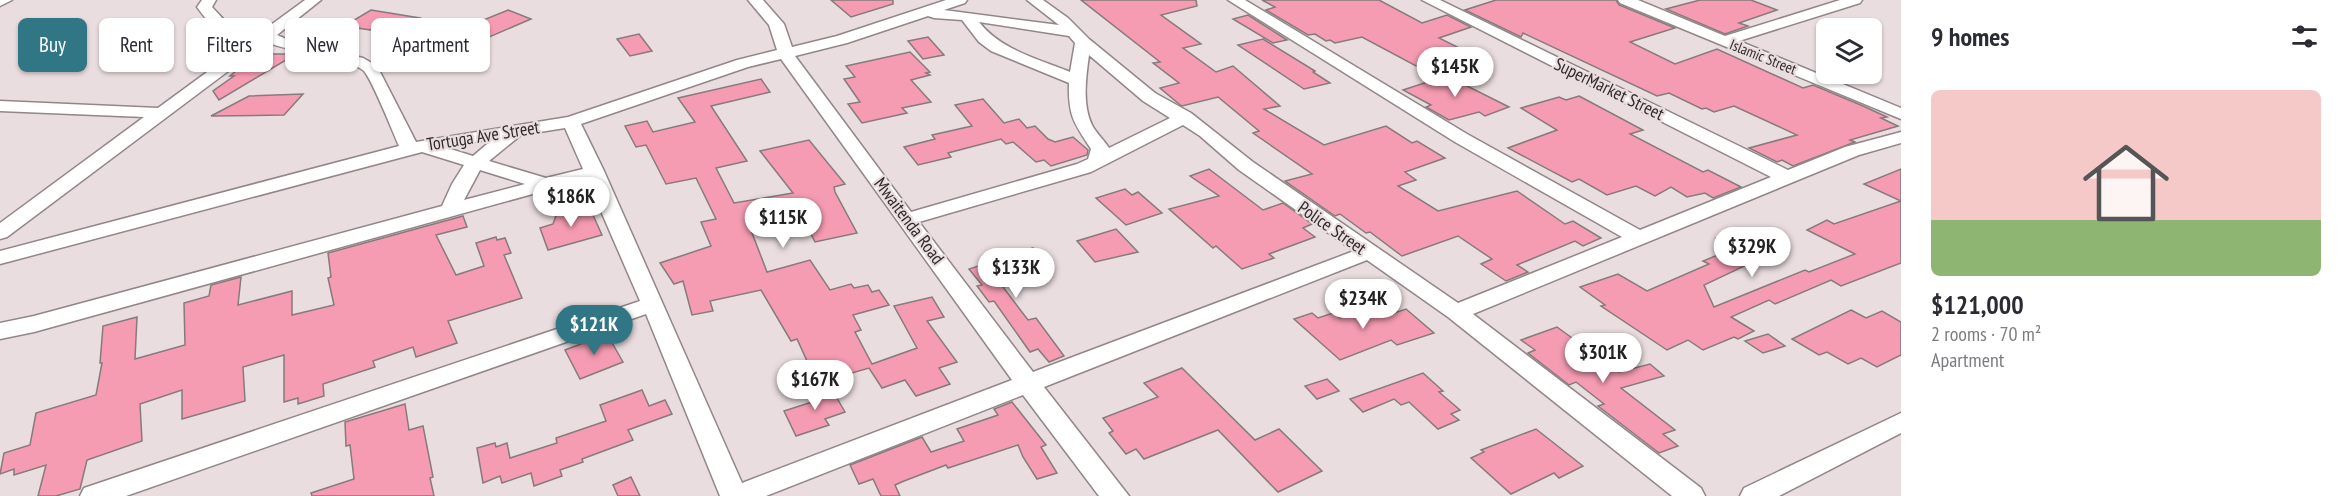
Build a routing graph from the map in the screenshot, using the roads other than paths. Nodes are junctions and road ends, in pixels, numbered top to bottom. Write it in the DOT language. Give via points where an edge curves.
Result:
graph roads {
  1 [pos="5,0"];
  2 [pos="209,0"];
  3 [pos="314,0"];
  4 [pos="755,0"];
  5 [pos="1034,0"];
  6 [pos="1235,0"];
  7 [pos="1430,0"];
  8 [pos="1625,0"];
  9 [pos="1855,0"];
  10 [pos="0,2"];
  11 [pos="963,8"];
  12 [pos="212,18"];
  13 [pos="273,32"];
  14 [pos="1078,37"];
  15 [pos="1724,41"];
  16 [pos="273,42"];
  17 [pos="786,54"];
  18 [pos="219,72"];
  19 [pos="1077,80"];
  20 [pos="0,106"];
  21 [pos="164,113"];
  22 [pos="1901,114"];
  23 [pos="1185,117"];
  24 [pos="571,122"];
  25 [pos="519,130"];
  26 [pos="1901,137"];
  27 [pos="416,148"];
  28 [pos="1097,160"];
  29 [pos="475,162"];
  30 [pos="595,171"];
  31 [pos="1788,178"];
  32 [pos="546,184"];
  33 [pos="451,210"];
  34 [pos="908,219"];
  35 [pos="0,233"];
  36 [pos="1639,238"];
  37 [pos="1367,252"];
  38 [pos="0,258"];
  39 [pos="653,304"];
  40 [pos="1456,312"];
  41 [pos="0,331"];
  42 [pos="1029,385"];
  43 [pos="1901,422"];
  44 [pos="94,496"];
  45 [pos="736,496"];
  46 [pos="1115,496"];
  47 [pos="1691,496"];
  48 [pos="1754,496"];
  1 -- 10 [label="street"];
  2 -- 12 [label="street" via="204,7"];
  3 -- 13 [label="street"];
  4 -- 17 [label="street, Mwaitenda Road" via="776,24"];
  5 -- 14 [label="street, Police Street"];
  6 -- 36 [label="street" via="1461,138"];
  7 -- 31 [label="street, SuperMarket Street"];
  8 -- 15 [label="street, Islamic Street"];
  9 -- 15 [label="street"];
  11 -- 14 [label="street"];
  11 -- 17 [label="street, Tortuga Ave Street" via="922,14"];
  11 -- 19 [label="street" via="984,39 997,48"];
  14 -- 19 [label="street"];
  14 -- 23 [label="street, Police Street" via="1155,101"];
  15 -- 22 [label="street, Islamic Street"];
  16 -- 27 [label="street" via="357,61 371,69"];
  17 -- 24 [label="street, Tortuga Ave Street" via="743,63"];
  17 -- 34 [label="street, Mwaitenda Road"];
  18 -- 21 [label="street"];
  19 -- 28 [label="street" via="1082,123 1100,149"];
  20 -- 21 [label="street"];
  21 -- 35 [label="street"];
  23 -- 28 [label="street"];
  23 -- 37 [label="street, Police Street" via="1246,166"];
  24 -- 25 [label="street, Tortuga Ave Street"];
  24 -- 30 [label="street"];
  25 -- 27 [label="street, Tortuga Ave Street"];
  25 -- 29 [label="street"];
  26 -- 31 [label="street" via="1852,151"];
  27 -- 29 [label="street"];
  27 -- 38 [label="street, Tortuga Ave Street"];
  28 -- 34 [label="street" via="1084,168"];
  29 -- 32 [label="street"];
  29 -- 33 [label="street" via="461,180"];
  30 -- 32 [label="street"];
  30 -- 39 [label="street"];
  31 -- 36 [label="street"];
  32 -- 33 [label="street"];
  33 -- 41 [label="street"];
  34 -- 42 [label="street, Mwaitenda Road"];
  36 -- 40 [label="street"];
  37 -- 40 [label="street, Police Street"];
  37 -- 42 [label="street"];
  39 -- 44 [label="street"];
  39 -- 45 [label="street"];
  40 -- 47 [label="street, Police Street"];
  42 -- 45 [label="street"];
  42 -- 46 [label="street, Mwaitenda Road"];
  43 -- 48 [label="street"];
}
